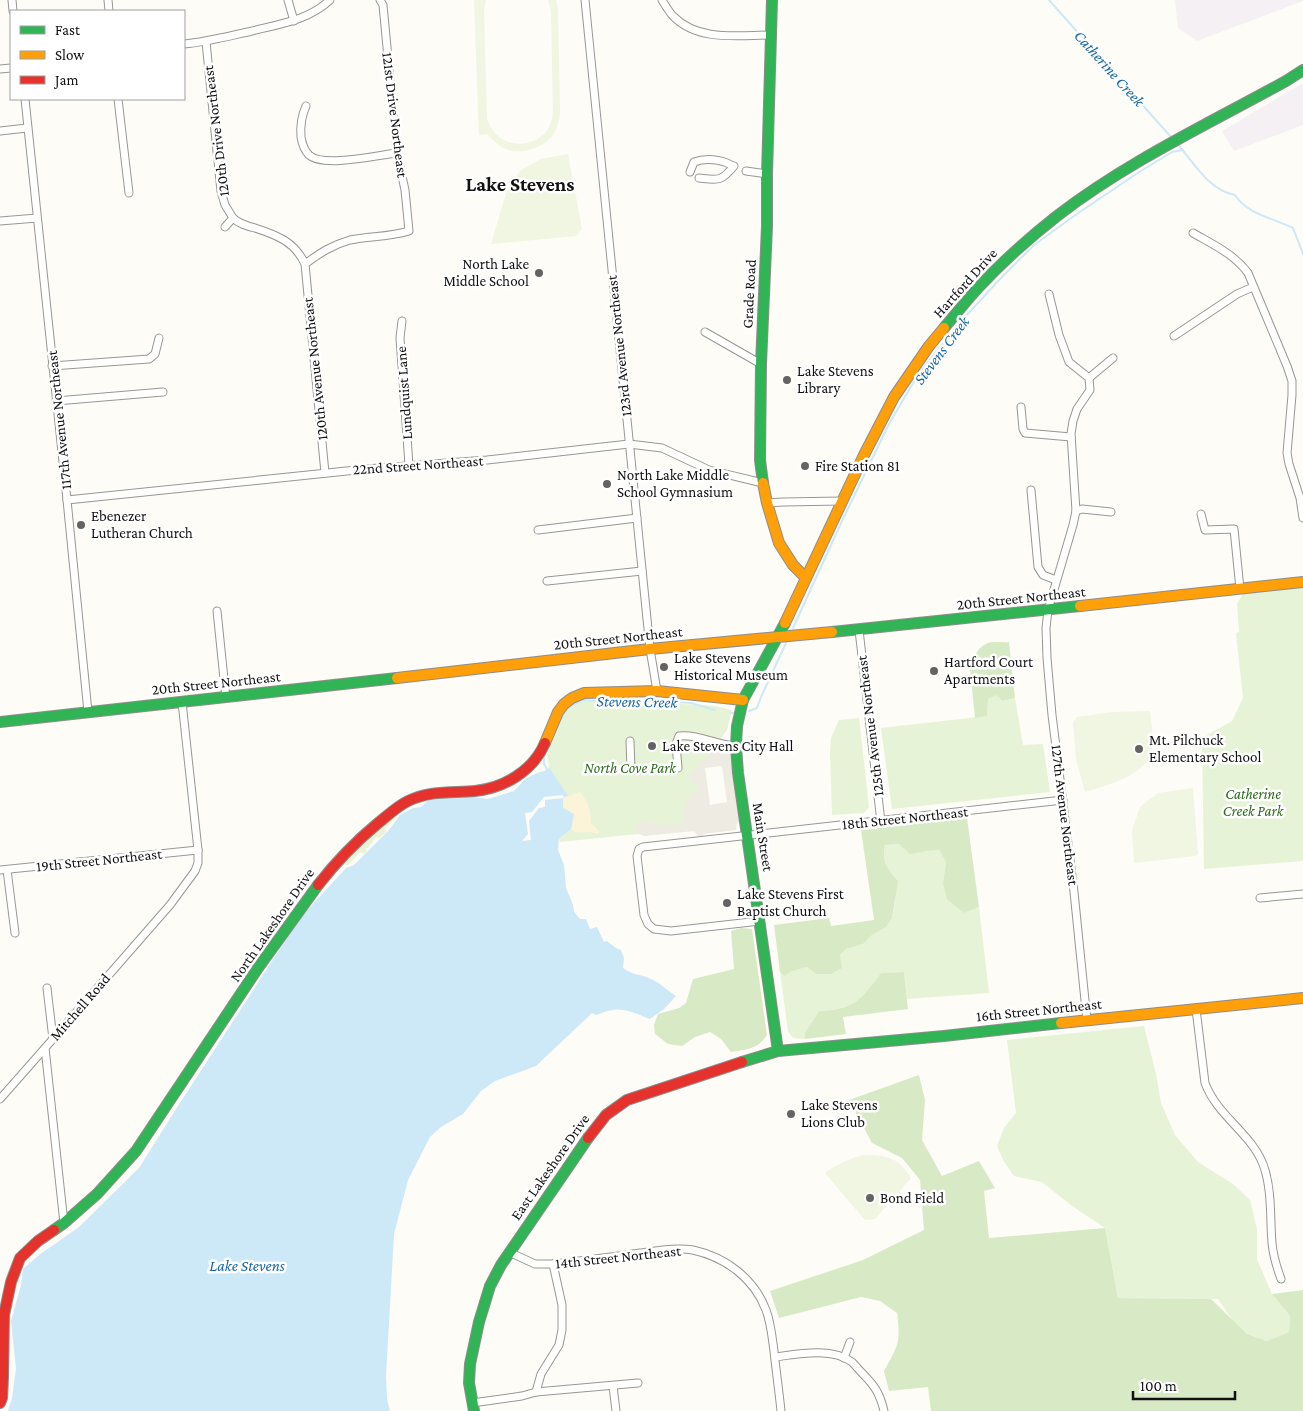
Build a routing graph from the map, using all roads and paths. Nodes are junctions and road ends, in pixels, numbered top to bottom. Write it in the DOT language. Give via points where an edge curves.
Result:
graph roads {
  1 [pos="288,0"];
  2 [pos="330,0"];
  3 [pos="380,0"];
  4 [pos="585,0"];
  5 [pos="662,0"];
  6 [pos="772,0"];
  7 [pos="294,21"];
  8 [pos="771,35"];
  9 [pos="206,42"];
  10 [pos="185,44"];
  11 [pos="1303,70"];
  12 [pos="25,100"];
  13 [pos="118,100"];
  14 [pos="306,106"];
  15 [pos="27,128"];
  16 [pos="0,131"];
  17 [pos="397,153"];
  18 [pos="746,171"];
  19 [pos="690,172"];
  20 [pos="767,174"];
  21 [pos="699,178"];
  22 [pos="129,193"];
  23 [pos="37,218"];
  24 [pos="233,218"];
  25 [pos="0,221"];
  26 [pos="225,227"];
  27 [pos="1193,233"];
  28 [pos="306,264"];
  29 [pos="1253,287"];
  30 [pos="1049,294"];
  31 [pos="402,321"];
  32 [pos="705,332"];
  33 [pos="1174,336"];
  34 [pos="159,338"];
  35 [pos="1113,358"];
  36 [pos="761,364"];
  37 [pos="52,366"];
  38 [pos="1089,378"];
  39 [pos="163,392"];
  40 [pos="56,400"];
  41 [pos="1021,407"];
  42 [pos="1071,437"];
  43 [pos="629,444"];
  44 [pos="410,465"];
  45 [pos="325,473"];
  46 [pos="762,484"];
  47 [pos="1031,490"];
  48 [pos="67,500"];
  49 [pos="842,502"];
  50 [pos="767,503"];
  51 [pos="1076,511"];
  52 [pos="1111,512"];
  53 [pos="1201,514"];
  54 [pos="637,518"];
  55 [pos="1303,518"];
  56 [pos="538,530"];
  57 [pos="642,571"];
  58 [pos="806,578"];
  59 [pos="1056,580"];
  60 [pos="547,581"];
  61 [pos="1303,582"];
  62 [pos="1240,589"];
  63 [pos="1048,610"];
  64 [pos="217,611"];
  65 [pos="859,630"];
  66 [pos="786,635"];
  67 [pos="650,649"];
  68 [pos="657,691"];
  69 [pos="226,698"];
  70 [pos="743,700"];
  71 [pos="182,702"];
  72 [pos="88,712"];
  73 [pos="0,722"];
  74 [pos="630,740"];
  75 [pos="736,746"];
  76 [pos="1063,800"];
  77 [pos="881,822"];
  78 [pos="747,835"];
  79 [pos="198,850"];
  80 [pos="4,870"];
  81 [pos="1303,894"];
  82 [pos="1260,898"];
  83 [pos="760,920"];
  84 [pos="15,933"];
  85 [pos="47,988"];
  86 [pos="1303,998"];
  87 [pos="1196,1009"];
  88 [pos="1087,1020"];
  89 [pos="53,1039"];
  90 [pos="45,1048"];
  91 [pos="778,1051"];
  92 [pos="0,1099"];
  93 [pos="64,1223"];
  94 [pos="509,1252"];
  95 [pos="554,1264"];
  96 [pos="1281,1280"];
  97 [pos="850,1342"];
  98 [pos="775,1357"];
  99 [pos="844,1358"];
  100 [pos="638,1383"];
  101 [pos="613,1386"];
  102 [pos="536,1392"];
  103 [pos="0,1402"];
  104 [pos="473,1407"];
  105 [pos="616,1411"];
  106 [pos="781,1411"];
  107 [pos="884,1411"];
  1 -- 7 [label="street"];
  2 -- 7 [label="street"];
  3 -- 17 [label="street, 121st Drive Northeast"];
  4 -- 43 [label="street, 123rd Avenue Northeast"];
  5 -- 8 [label="street" via="678,21 701,33"];
  6 -- 8 [label="main road, Grade Road"];
  7 -- 9 [label="street"];
  8 -- 20 [label="main road, Grade Road"];
  9 -- 10 [label="street"];
  9 -- 24 [label="street, 120th Drive Northeast" via="221,191"];
  11 -- 49 [label="main road, Hartford Drive" via="1092,190 1056,216 1004,262 977,289 909,374"];
  12 -- 15 [label="street, 117th Avenue Northeast"];
  13 -- 22 [label="street"];
  14 -- 17 [label="street" via="300,124 304,150 310,156 331,161"];
  15 -- 16 [label="street"];
  15 -- 23 [label="street, 117th Avenue Northeast"];
  17 -- 28 [label="street, 121st Drive Northeast" via="409,231 338,244 323,250"];
  18 -- 20 [label="street"];
  19 -- 21 [label="street" via="694,162 701,160 725,161 733,166 720,179"];
  20 -- 36 [label="main road, Grade Road"];
  23 -- 25 [label="street"];
  23 -- 37 [label="street, 117th Avenue Northeast"];
  24 -- 26 [label="street"];
  24 -- 28 [label="street" via="290,244"];
  27 -- 29 [label="street" via="1233,257 1248,273"];
  28 -- 45 [label="street, 120th Avenue Northeast"];
  29 -- 33 [label="street"];
  29 -- 55 [label="street" via="1292,382 1287,453"];
  30 -- 38 [label="street" via="1069,362"];
  31 -- 44 [label="street, Lundquist Lane" via="400,338"];
  32 -- 36 [label="street"];
  34 -- 37 [label="street" via="155,354 149,358"];
  35 -- 38 [label="street"];
  36 -- 46 [label="main road, Grade Road" via="759,441"];
  37 -- 40 [label="street, 117th Avenue Northeast"];
  38 -- 42 [label="street, 127th Avenue Northeast" via="1090,390 1077,410"];
  39 -- 40 [label="street"];
  40 -- 48 [label="street, 117th Avenue Northeast"];
  41 -- 42 [label="street" via="1025,433"];
  42 -- 51 [label="street, 127th Avenue Northeast"];
  43 -- 44 [label="street, 22nd Street Northeast"];
  43 -- 46 [label="street, 22nd Street Northeast" via="662,448 709,470"];
  43 -- 54 [label="street, 123rd Avenue Northeast"];
  44 -- 45 [label="street, 22nd Street Northeast"];
  45 -- 48 [label="street, 22nd Street Northeast"];
  46 -- 50 [label="main road, Grade Road"];
  47 -- 59 [label="street" via="1038,567 1043,575"];
  48 -- 72 [label="street, 117th Avenue Northeast"];
  49 -- 50 [label="street"];
  49 -- 58 [label="main road, Hartford Drive"];
  50 -- 58 [label="main road, Grade Road" via="779,542"];
  51 -- 52 [label="street"];
  51 -- 59 [label="street, 127th Avenue Northeast"];
  53 -- 62 [label="street" via="1205,530 1234,529"];
  54 -- 56 [label="street"];
  54 -- 57 [label="street, 123rd Avenue Northeast"];
  57 -- 60 [label="street"];
  57 -- 67 [label="street, 123rd Avenue Northeast"];
  58 -- 66 [label="main road, Hartford Drive"];
  59 -- 63 [label="street, 127th Avenue Northeast"];
  61 -- 62 [label="main road, 20th Street Northeast"];
  62 -- 63 [label="main road, 20th Street Northeast"];
  63 -- 65 [label="main road, 20th Street Northeast"];
  63 -- 76 [label="street, 127th Avenue Northeast" via="1047,658"];
  64 -- 69 [label="street"];
  65 -- 66 [label="main road, 20th Street Northeast"];
  65 -- 77 [label="street, 125th Avenue Northeast"];
  66 -- 67 [label="main road, 20th Street Northeast"];
  66 -- 70 [label="main road, Main Street" via="748,687"];
  67 -- 68 [label="street, 123rd Avenue Northeast"];
  67 -- 69 [label="main road, 20th Street Northeast"];
  68 -- 70 [label="main road, North Lakeshore Drive"];
  68 -- 93 [label="main road, North Lakeshore Drive" via="584,693 572,698 558,712 537,758 518,776 491,788 437,792 408,801 358,840 335,863 299,910 136,1151 97,1194"];
  69 -- 71 [label="main road, 20th Street Northeast"];
  70 -- 75 [label="main road, Main Street"];
  71 -- 72 [label="main road, 20th Street Northeast"];
  71 -- 79 [label="street, Mitchell Road"];
  72 -- 73 [label="main road, 20th Street Northeast"];
  74 -- 75 [label="street" via="631,770 678,768 676,744 679,736 689,735"];
  75 -- 78 [label="main road, Main Street"];
  76 -- 77 [label="street, 18th Street Northeast"];
  76 -- 88 [label="street, 127th Avenue Northeast"];
  77 -- 78 [label="street, 18th Street Northeast"];
  78 -- 83 [label="main road, Main Street"];
  78 -- 83 [label="street, 18th Street Northeast" via="639,849 644,915 654,930 671,931"];
  79 -- 80 [label="street, 19th Street Northeast"];
  79 -- 89 [label="street, Mitchell Road" via="195,871 170,905"];
  80 -- 84 [label="street"];
  81 -- 82 [label="street"];
  83 -- 91 [label="main road, Main Street"];
  85 -- 89 [label="street"];
  86 -- 87 [label="main road, 16th Street Northeast"];
  87 -- 88 [label="main road, 16th Street Northeast"];
  87 -- 96 [label="street" via="1209,1094 1258,1152 1265,1170 1272,1244"];
  88 -- 91 [label="main road, 16th Street Northeast"];
  89 -- 90 [label="street, Mitchell Road"];
  90 -- 92 [label="street"];
  90 -- 93 [label="street, Mitchell Road"];
  91 -- 94 [label="main road, East Lakeshore Drive" via="643,1094 627,1100 606,1115"];
  93 -- 103 [label="main road, North Lakeshore Drive" via="20,1258 11,1282 4,1314"];
  94 -- 95 [label="street, 14th Street Northeast" via="535,1264"];
  94 -- 104 [label="main road, East Lakeshore Drive" via="490,1286 479,1322 470,1364"];
  95 -- 98 [label="street, 14th Street Northeast" via="671,1250 691,1250 713,1256 740,1272 761,1297 771,1325"];
  95 -- 102 [label="street" via="562,1305 562,1330"];
  97 -- 99 [label="street"];
  98 -- 99 [label="street" via="808,1353 835,1354"];
  98 -- 106 [label="street"];
  99 -- 107 [label="street" via="878,1391"];
  100 -- 101 [label="street"];
  101 -- 102 [label="street"];
  101 -- 105 [label="street"];
  102 -- 104 [label="street"];
}
